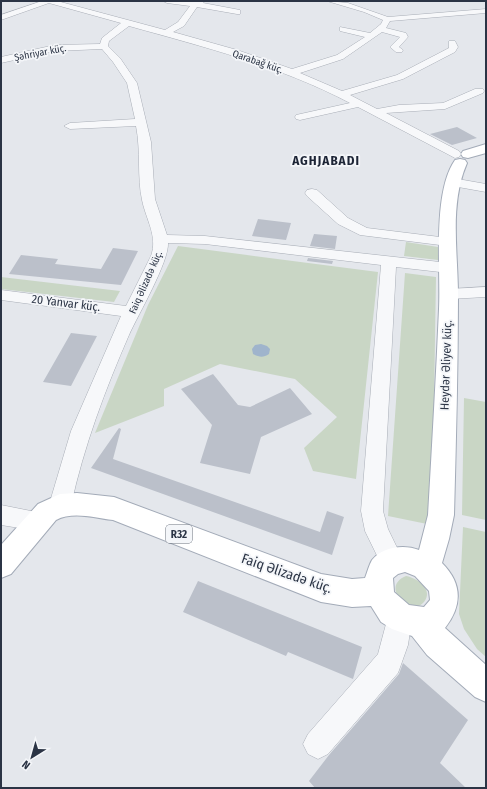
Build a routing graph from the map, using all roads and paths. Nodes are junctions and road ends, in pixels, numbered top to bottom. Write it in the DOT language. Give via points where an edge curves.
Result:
graph roads {
  1 [pos="49,1"];
  2 [pos="167,1"];
  3 [pos="331,1"];
  4 [pos="198,3"];
  5 [pos="353,3"];
  6 [pos="486,11"];
  7 [pos="237,12"];
  8 [pos="1,18"];
  9 [pos="387,19"];
  10 [pos="127,23"];
  11 [pos="343,29"];
  12 [pos="381,29"];
  13 [pos="166,33"];
  14 [pos="372,36"];
  15 [pos="452,43"];
  16 [pos="104,46"];
  17 [pos="399,50"];
  18 [pos="1,60"];
  19 [pos="293,72"];
  20 [pos="479,91"];
  21 [pos="342,94"];
  22 [pos="360,104"];
  23 [pos="376,112"];
  24 [pos="300,117"];
  25 [pos="142,122"];
  26 [pos="70,126"];
  27 [pos="486,148"];
  28 [pos="461,157"];
  29 [pos="452,182"];
  30 [pos="486,188"];
  31 [pos="312,193"];
  32 [pos="161,239"];
  33 [pos="448,242"];
  34 [pos="389,261"];
  35 [pos="449,268"];
  36 [pos="449,294"];
  37 [pos="482,294"];
  38 [pos="1,296"];
  39 [pos="132,312"];
  40 [pos="60,505"];
  41 [pos="1,515"];
  42 [pos="38,521"];
  43 [pos="392,562"];
  44 [pos="1,565"];
  45 [pos="427,566"];
  46 [pos="378,591"];
  47 [pos="410,620"];
  48 [pos="486,686"];
  49 [pos="318,744"];
  1 -- 8 [label="street"];
  1 -- 10 [label="street, Qarabağ küç."];
  2 -- 4 [label="street"];
  3 -- 5 [label="street"];
  4 -- 7 [label="street"];
  4 -- 13 [label="street" via="181,24"];
  5 -- 9 [label="street"];
  6 -- 9 [label="street"];
  9 -- 12 [label="street"];
  10 -- 13 [label="street, Qarabağ küç."];
  10 -- 16 [label="street" via="105,40"];
  11 -- 14 [label="street"];
  12 -- 14 [label="street"];
  12 -- 17 [label="street" via="403,35 394,47"];
  13 -- 19 [label="street, Qarabağ küç."];
  14 -- 19 [label="street" via="340,57"];
  15 -- 21 [label="street" via="452,50 400,77"];
  16 -- 18 [label="street, Şəhriyar küç." via="55,43"];
  16 -- 25 [label="street, Faiq Əlizadə küç." via="132,83"];
  19 -- 21 [label="street, Qarabağ küç."];
  20 -- 23 [label="street" via="445,106"];
  21 -- 22 [label="street, Qarabağ küç."];
  22 -- 23 [label="street, Qarabağ küç."];
  22 -- 24 [label="street"];
  23 -- 28 [label="street, Qarabağ küç."];
  25 -- 26 [label="street"];
  25 -- 32 [label="street, Faiq Əlizadə küç." via="148,199"];
  27 -- 28 [label="main road"];
  28 -- 29 [label="main road, Heydər Əliyev küç."];
  29 -- 30 [label="street"];
  29 -- 33 [label="main road, Heydər Əliyev küç."];
  31 -- 33 [label="street" via="356,229"];
  32 -- 34 [label="street" via="205,240"];
  32 -- 39 [label="street, Faiq Əlizadə küç." via="158,256"];
  33 -- 35 [label="main road, Heydər Əliyev küç."];
  34 -- 35 [label="street"];
  34 -- 43 [label="street" via="372,512 377,531"];
  35 -- 36 [label="main road, Heydər Əliyev küç."];
  36 -- 37 [label="street"];
  36 -- 45 [label="main road, Heydər Əliyev küç." via="441,515"];
  38 -- 39 [label="street, 20 Yanvar küç."];
  39 -- 40 [label="street, Faiq Əlizadə küç." via="74,448"];
  40 -- 42 [label="main road"];
  40 -- 46 [label="main road, Faiq Əlizadə küç. / R32" via="77,504 114,509 321,588 352,593"];
  41 -- 42 [label="street"];
  42 -- 44 [label="main road"];
  43 -- 45 [label="main road" via="406,559"];
  43 -- 46 [label="main road" via="380,573"];
  45 -- 47 [label="main road" via="441,584 444,594 443,605 431,620"];
  46 -- 47 [label="main road" via="386,606"];
  47 -- 48 [label="main road"];
  47 -- 49 [label="street" via="388,663"];
}
